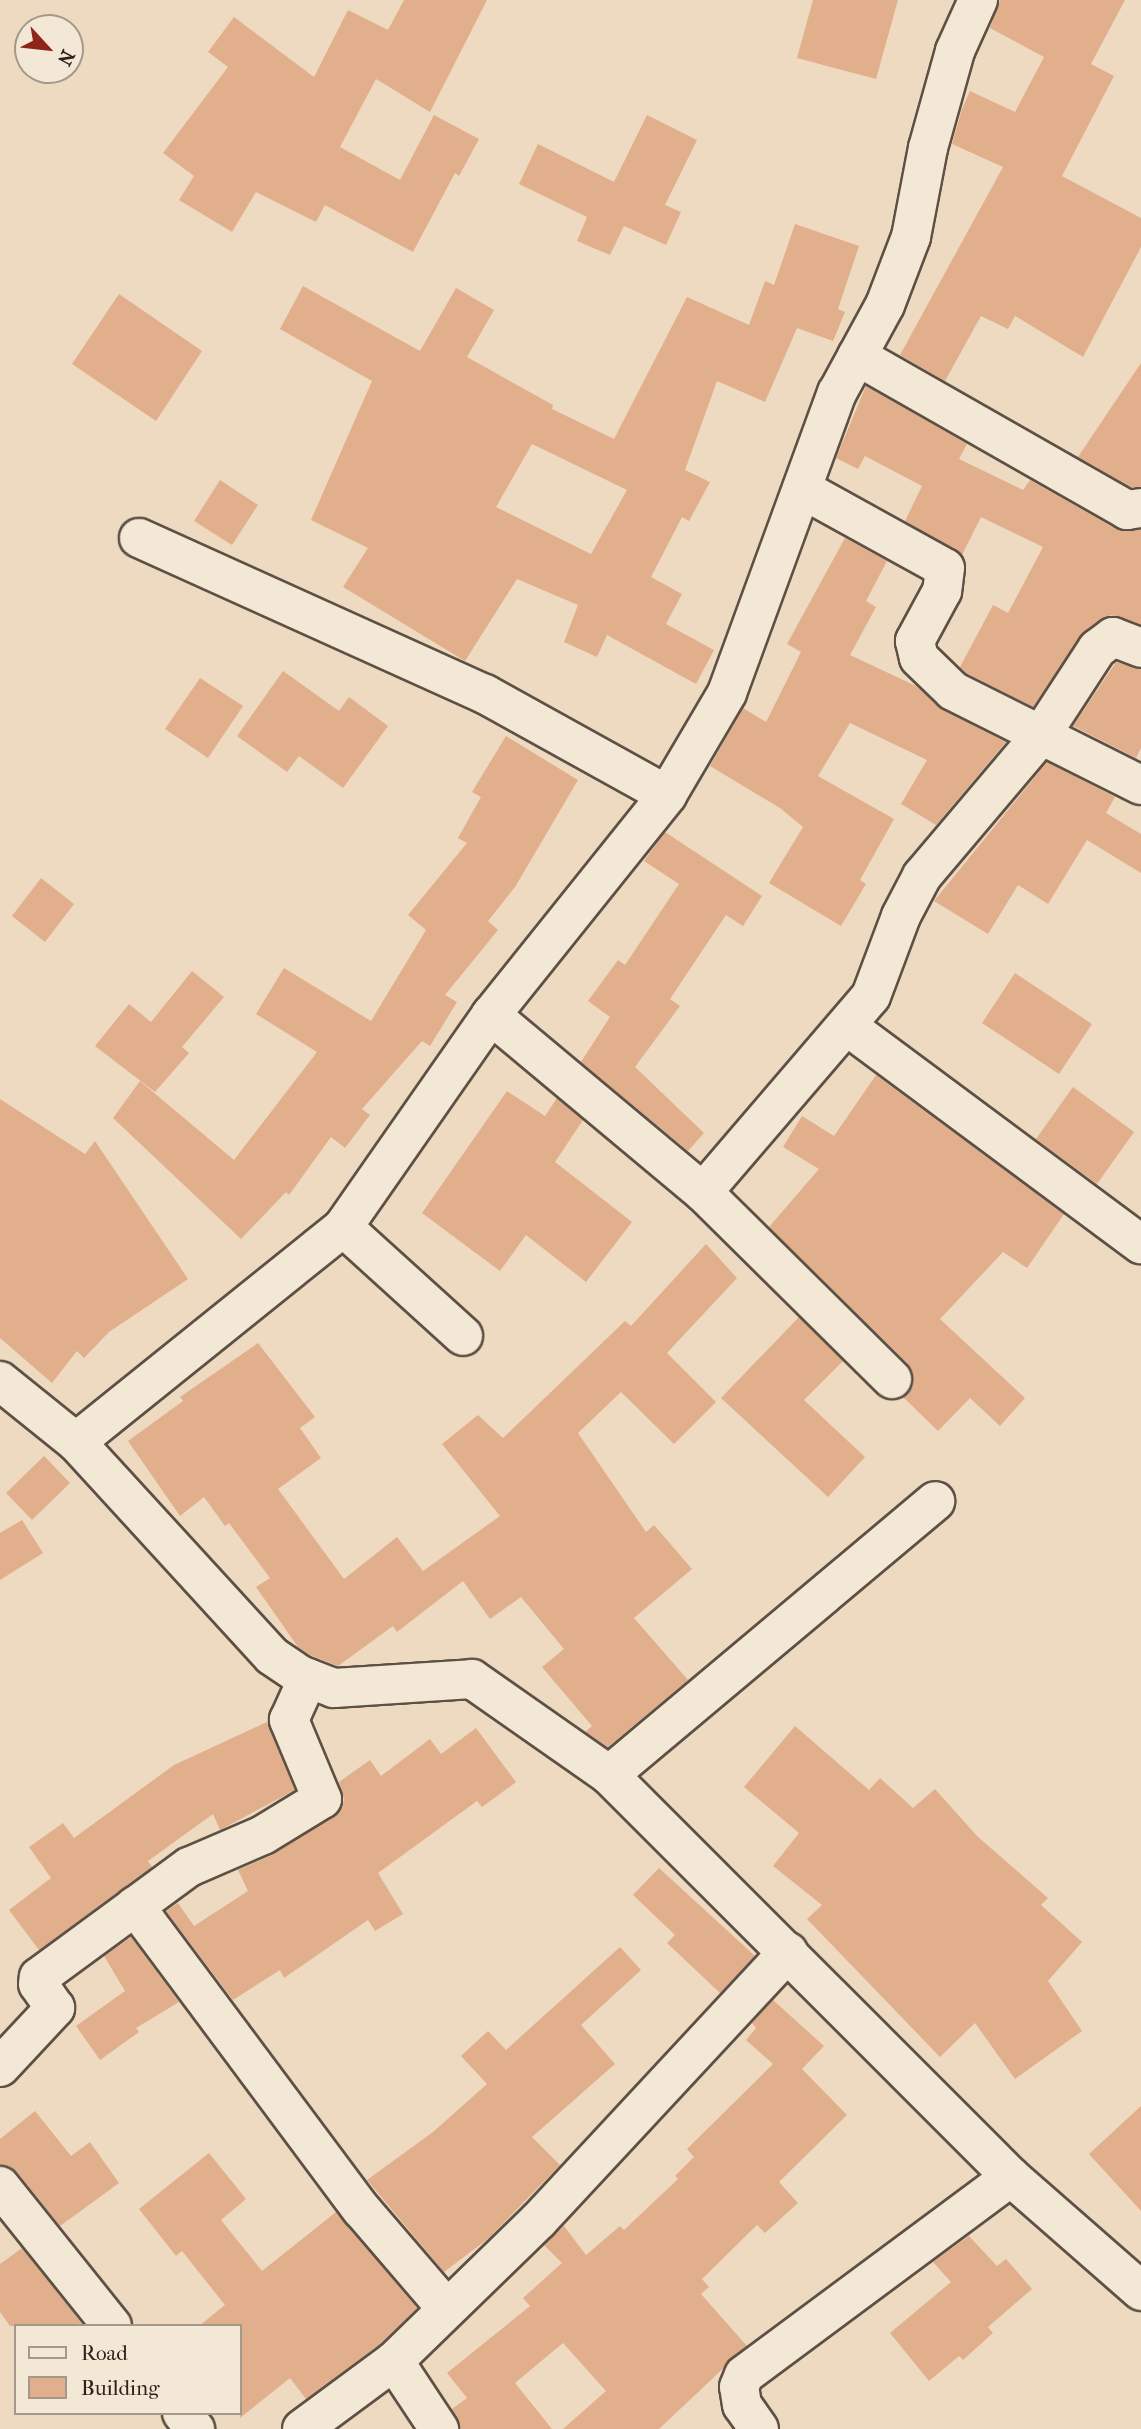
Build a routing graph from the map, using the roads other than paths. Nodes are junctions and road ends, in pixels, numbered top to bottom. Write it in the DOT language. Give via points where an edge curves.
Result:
graph roads {
  1 [pos="978,0"];
  2 [pos="856,356"];
  3 [pos="802,489"];
  4 [pos="1141,508"];
  5 [pos="139,538"];
  6 [pos="1141,648"];
  7 [pos="1041,735"];
  8 [pos="1141,785"];
  9 [pos="667,795"];
  10 [pos="491,1015"];
  11 [pos="847,1026"];
  12 [pos="703,1192"];
  13 [pos="343,1227"];
  14 [pos="1141,1244"];
  15 [pos="463,1336"];
  16 [pos="892,1379"];
  17 [pos="0,1381"];
  18 [pos="76,1442"];
  19 [pos="935,1501"];
  20 [pos="300,1694"];
  21 [pos="608,1775"];
  22 [pos="135,1906"];
  23 [pos="788,1952"];
  24 [pos="0,2067"];
  25 [pos="1011,2177"];
  26 [pos="0,2186"];
  27 [pos="1141,2291"];
  28 [pos="447,2309"];
  29 [pos="110,2324"];
  30 [pos="394,2361"];
  31 [pos="184,2415"];
  32 [pos="195,2429"];
  33 [pos="302,2429"];
  34 [pos="439,2429"];
  35 [pos="759,2429"];
  1 -- 2 [label="street" via="955,51 928,148 911,237 885,305"];
  2 -- 3 [label="street"];
  2 -- 4 [label="street" via="1126,510"];
  3 -- 7 [label="street" via="945,568 942,591 915,641 919,658 953,691"];
  3 -- 9 [label="street" via="727,693"];
  5 -- 9 [label="street" via="485,694"];
  6 -- 7 [label="street" via="1108,638"];
  7 -- 8 [label="street"];
  7 -- 11 [label="street" via="922,876 901,916 876,987"];
  9 -- 10 [label="street"];
  10 -- 12 [label="street"];
  10 -- 13 [label="street"];
  11 -- 12 [label="street"];
  11 -- 14 [label="street"];
  12 -- 16 [label="street"];
  13 -- 15 [label="street"];
  13 -- 18 [label="street"];
  17 -- 18 [label="street"];
  18 -- 20 [label="street" via="272,1656"];
  19 -- 21 [label="street"];
  20 -- 21 [label="street" via="472,1679"];
  20 -- 22 [label="street" via="289,1720 322,1799 252,1841 189,1867"];
  21 -- 23 [label="street"];
  22 -- 24 [label="street" via="39,1977 38,1984 55,2008"];
  22 -- 28 [label="street" via="362,2210"];
  23 -- 25 [label="street"];
  23 -- 28 [label="street" via="539,2220"];
  25 -- 27 [label="street"];
  25 -- 35 [label="street" via="744,2375 739,2387 742,2405"];
  26 -- 29 [label="street"];
  28 -- 30 [label="street"];
  30 -- 33 [label="street"];
  30 -- 34 [label="street"];
  31 -- 32 [label="street"];
}
